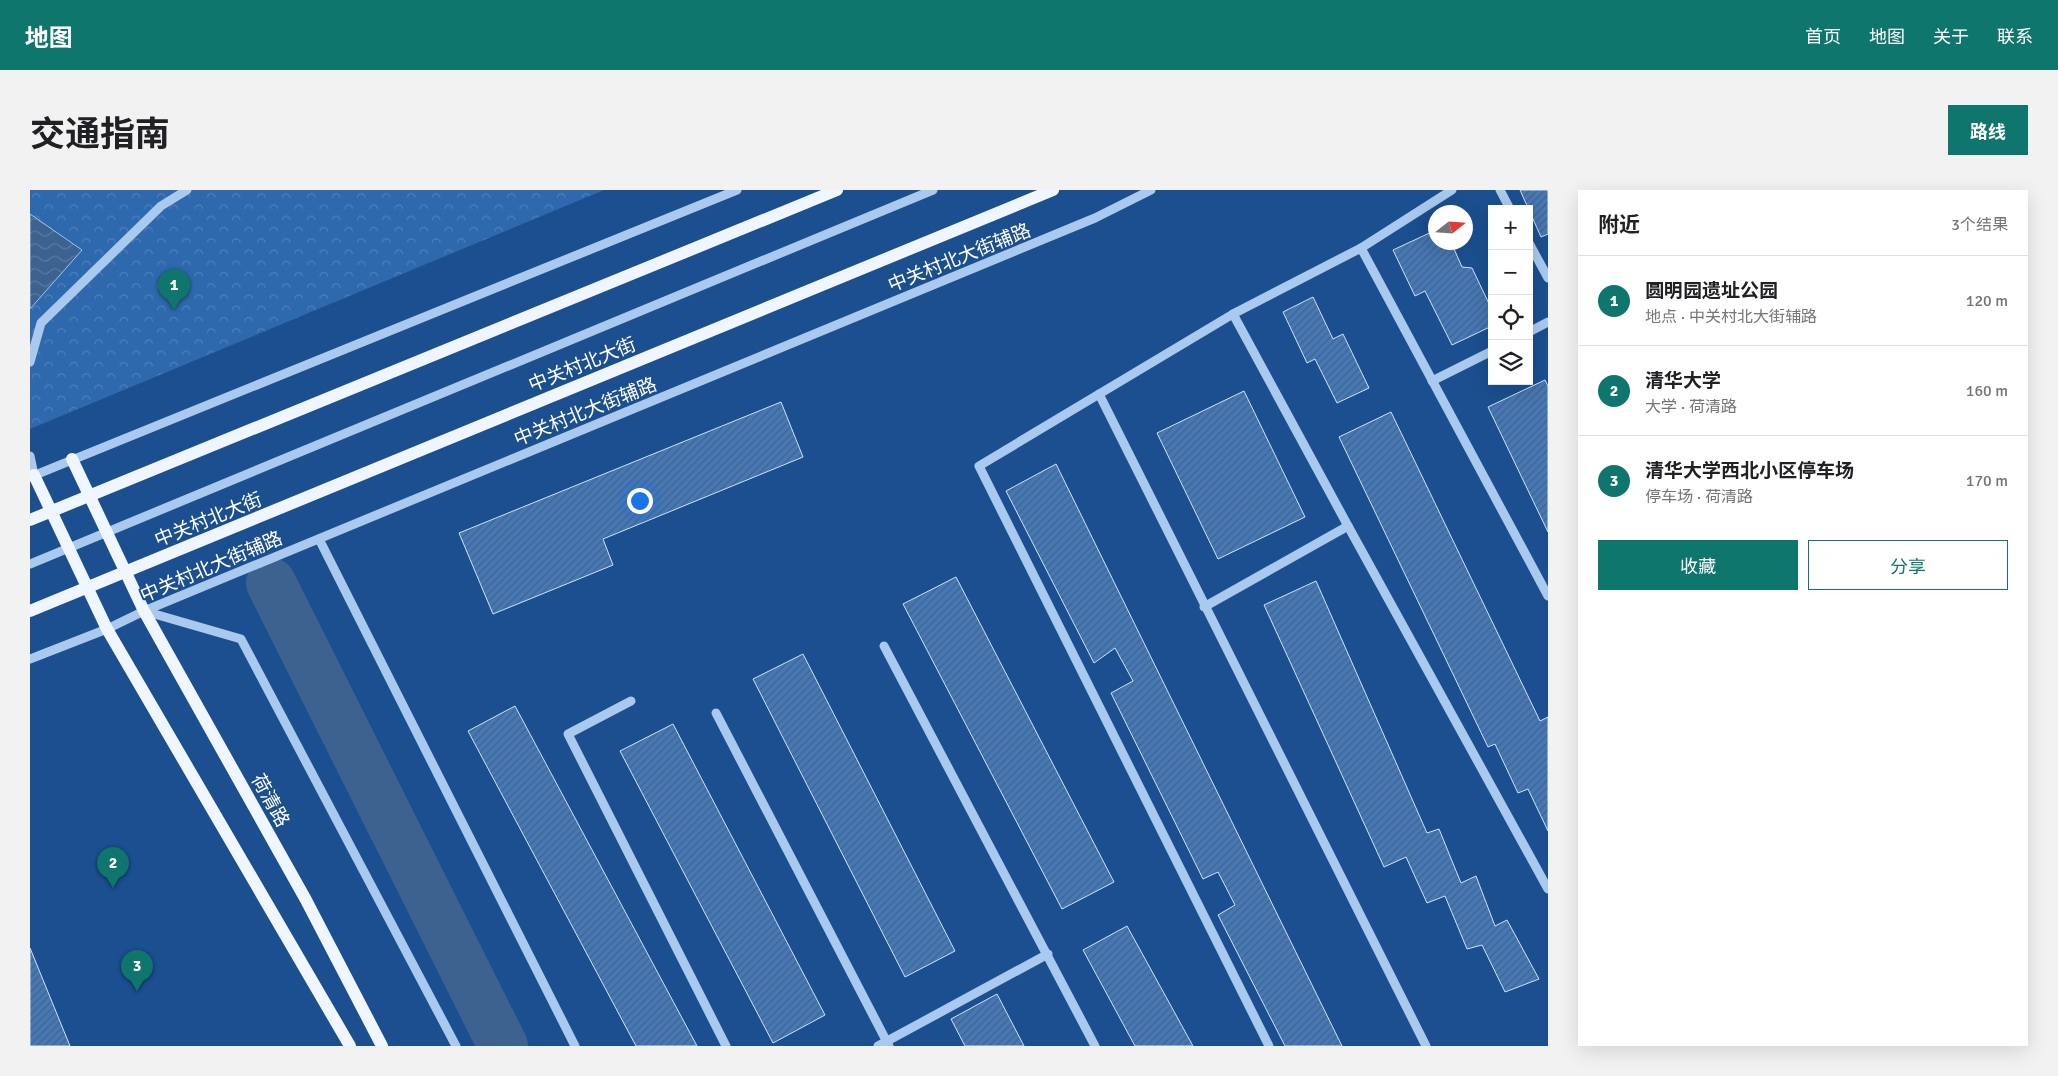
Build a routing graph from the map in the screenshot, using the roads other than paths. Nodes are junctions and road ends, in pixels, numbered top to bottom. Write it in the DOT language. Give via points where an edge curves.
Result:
graph roads {
  1 [pos="187,190"];
  2 [pos="737,190"];
  3 [pos="837,190"];
  4 [pos="933,190"];
  5 [pos="1053,190"];
  6 [pos="1150,190"];
  7 [pos="1452,190"];
  8 [pos="1500,190"];
  9 [pos="1508,205"];
  10 [pos="1361,248"];
  11 [pos="1533,250"];
  12 [pos="1548,278"];
  13 [pos="1233,314"];
  14 [pos="1548,322"];
  15 [pos="1533,330"];
  16 [pos="1488,352"];
  17 [pos="30,362"];
  18 [pos="1432,381"];
  19 [pos="1099,394"];
  20 [pos="30,456"];
  21 [pos="72,459"];
  22 [pos="32,476"];
  23 [pos="89,496"];
  24 [pos="51,512"];
  25 [pos="30,520"];
  26 [pos="1348,526"];
  27 [pos="107,532"];
  28 [pos="319,539"];
  29 [pos="68,548"];
  30 [pos="30,564"];
  31 [pos="126,573"];
  32 [pos="87,588"];
  33 [pos="1548,596"];
  34 [pos="1204,607"];
  35 [pos="30,611"];
  36 [pos="144,611"];
  37 [pos="107,630"];
  38 [pos="884,646"];
  39 [pos="30,659"];
  40 [pos="631,701"];
  41 [pos="716,713"];
  42 [pos="1548,890"];
  43 [pos="1048,954"];
  44 [pos="884,1044"];
  45 [pos="350,1046"];
  46 [pos="382,1046"];
  47 [pos="456,1046"];
  48 [pos="575,1046"];
  49 [pos="726,1046"];
  50 [pos="1095,1046"];
  51 [pos="1269,1046"];
  52 [pos="1426,1046"];
  1 -- 17 [label="street" via="161,206 41,323"];
  2 -- 21 [label="street"];
  3 -- 23 [label="main road"];
  4 -- 27 [label="street, 中关村北大街"];
  5 -- 31 [label="main road, 中关村北大街"];
  6 -- 28 [label="street, 中关村北大街辅路" via="1086,222"];
  7 -- 10 [label="street"];
  8 -- 9 [label="street"];
  10 -- 13 [label="street"];
  10 -- 18 [label="street"];
  11 -- 12 [label="street"];
  13 -- 19 [label="street"];
  13 -- 26 [label="street"];
  14 -- 15 [label="street"];
  16 -- 18 [label="street"];
  18 -- 33 [label="street"];
  19 -- 34 [label="street"];
  19 -- 51 [label="street" via="979,466"];
  20 -- 22 [label="street"];
  21 -- 22 [label="street"];
  21 -- 23 [label="main road, 荷清路"];
  22 -- 24 [label="main road"];
  23 -- 24 [label="main road"];
  23 -- 27 [label="main road, 荷清路"];
  24 -- 25 [label="main road"];
  24 -- 29 [label="main road"];
  26 -- 34 [label="street"];
  26 -- 42 [label="street"];
  27 -- 29 [label="street, 中关村北大街"];
  27 -- 31 [label="main road, 荷清路"];
  28 -- 36 [label="street, 中关村北大街辅路"];
  28 -- 48 [label="street"];
  29 -- 30 [label="street, 中关村北大街"];
  29 -- 32 [label="main road"];
  31 -- 32 [label="main road, 中关村北大街"];
  31 -- 36 [label="main road, 荷清路"];
  32 -- 35 [label="main road"];
  32 -- 37 [label="main road"];
  34 -- 52 [label="street"];
  36 -- 37 [label="street, 中关村北大街辅路"];
  36 -- 46 [label="main road, 荷清路" via="306,900"];
  36 -- 47 [label="street" via="241,639"];
  37 -- 39 [label="street, 中关村北大街辅路"];
  37 -- 45 [label="main road"];
  38 -- 43 [label="street"];
  40 -- 49 [label="street" via="568,734"];
  41 -- 44 [label="street"];
  43 -- 44 [label="street"];
  43 -- 50 [label="street"];
}
